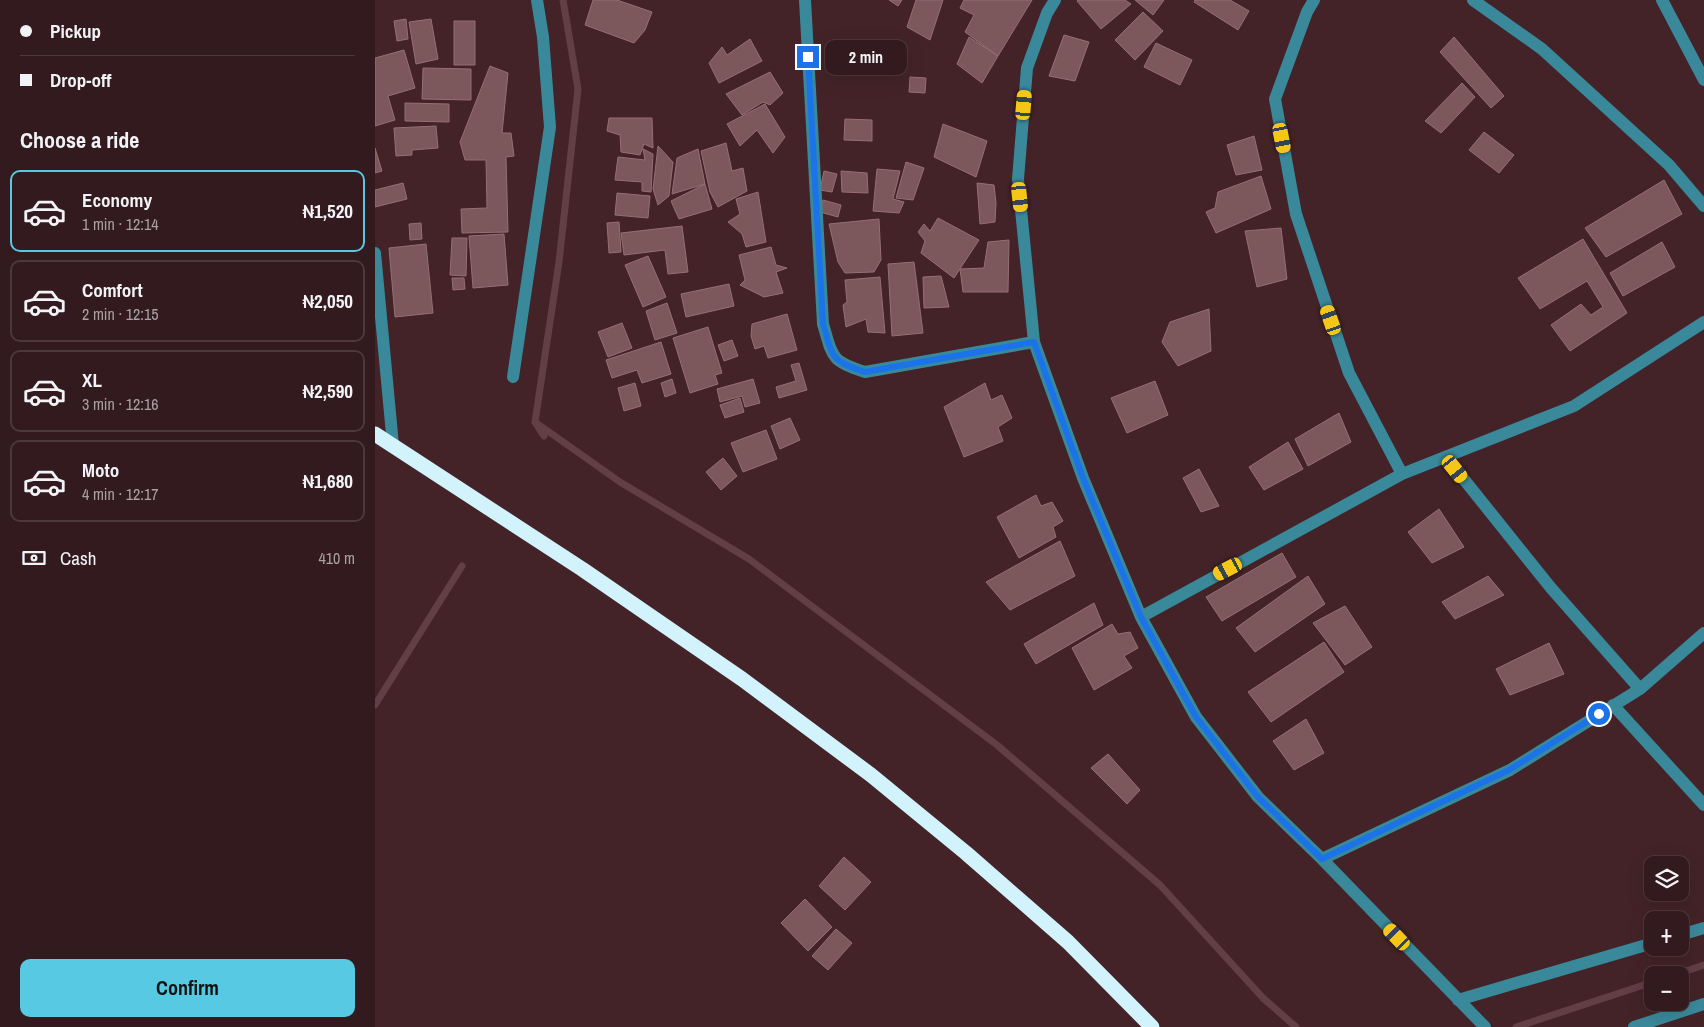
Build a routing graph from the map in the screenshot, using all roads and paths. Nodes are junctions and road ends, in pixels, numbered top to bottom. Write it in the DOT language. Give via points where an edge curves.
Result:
graph roads {
  1 [pos="537,0"];
  2 [pos="805,0"];
  3 [pos="1055,0"];
  4 [pos="1314,0"];
  5 [pos="1473,0"];
  6 [pos="1662,0"];
  7 [pos="1704,80"];
  8 [pos="1704,206"];
  9 [pos="375,253"];
  10 [pos="1704,322"];
  11 [pos="1034,342"];
  12 [pos="513,376"];
  13 [pos="375,434"];
  14 [pos="393,445"];
  15 [pos="1446,457"];
  16 [pos="1402,474"];
  17 [pos="1141,617"];
  18 [pos="1704,633"];
  19 [pos="1640,689"];
  20 [pos="1613,705"];
  21 [pos="1704,805"];
  22 [pos="1322,859"];
  23 [pos="1704,928"];
  24 [pos="1689,932"];
  25 [pos="1644,946"];
  26 [pos="1458,1000"];
  27 [pos="1704,1004"];
  28 [pos="1481,1022"];
  29 [pos="1152,1027"];
  30 [pos="1634,1027"];
  1 -- 12 [label="street" via="550,127"];
  2 -- 11 [label="street" via="823,324 832,354 844,366 865,372"];
  3 -- 11 [label="street" via="1027,68 1018,179"];
  4 -- 16 [label="street" via="1275,100 1296,214 1349,373"];
  5 -- 8 [label="street" via="1542,49 1669,165"];
  6 -- 7 [label="street"];
  9 -- 14 [label="street"];
  10 -- 15 [label="street" via="1574,406"];
  11 -- 17 [label="street" via="1083,478"];
  13 -- 14 [label="highway"];
  14 -- 29 [label="highway" via="742,679 871,775 1068,942"];
  15 -- 16 [label="street"];
  15 -- 19 [label="street" via="1551,588"];
  16 -- 17 [label="street"];
  17 -- 22 [label="street" via="1196,717 1258,797"];
  18 -- 19 [label="street"];
  19 -- 20 [label="street"];
  20 -- 21 [label="street"];
  20 -- 22 [label="street" via="1509,770"];
  22 -- 26 [label="street"];
  23 -- 24 [label="street"];
  25 -- 26 [label="street"];
  26 -- 28 [label="street"];
  27 -- 30 [label="street"];
}
